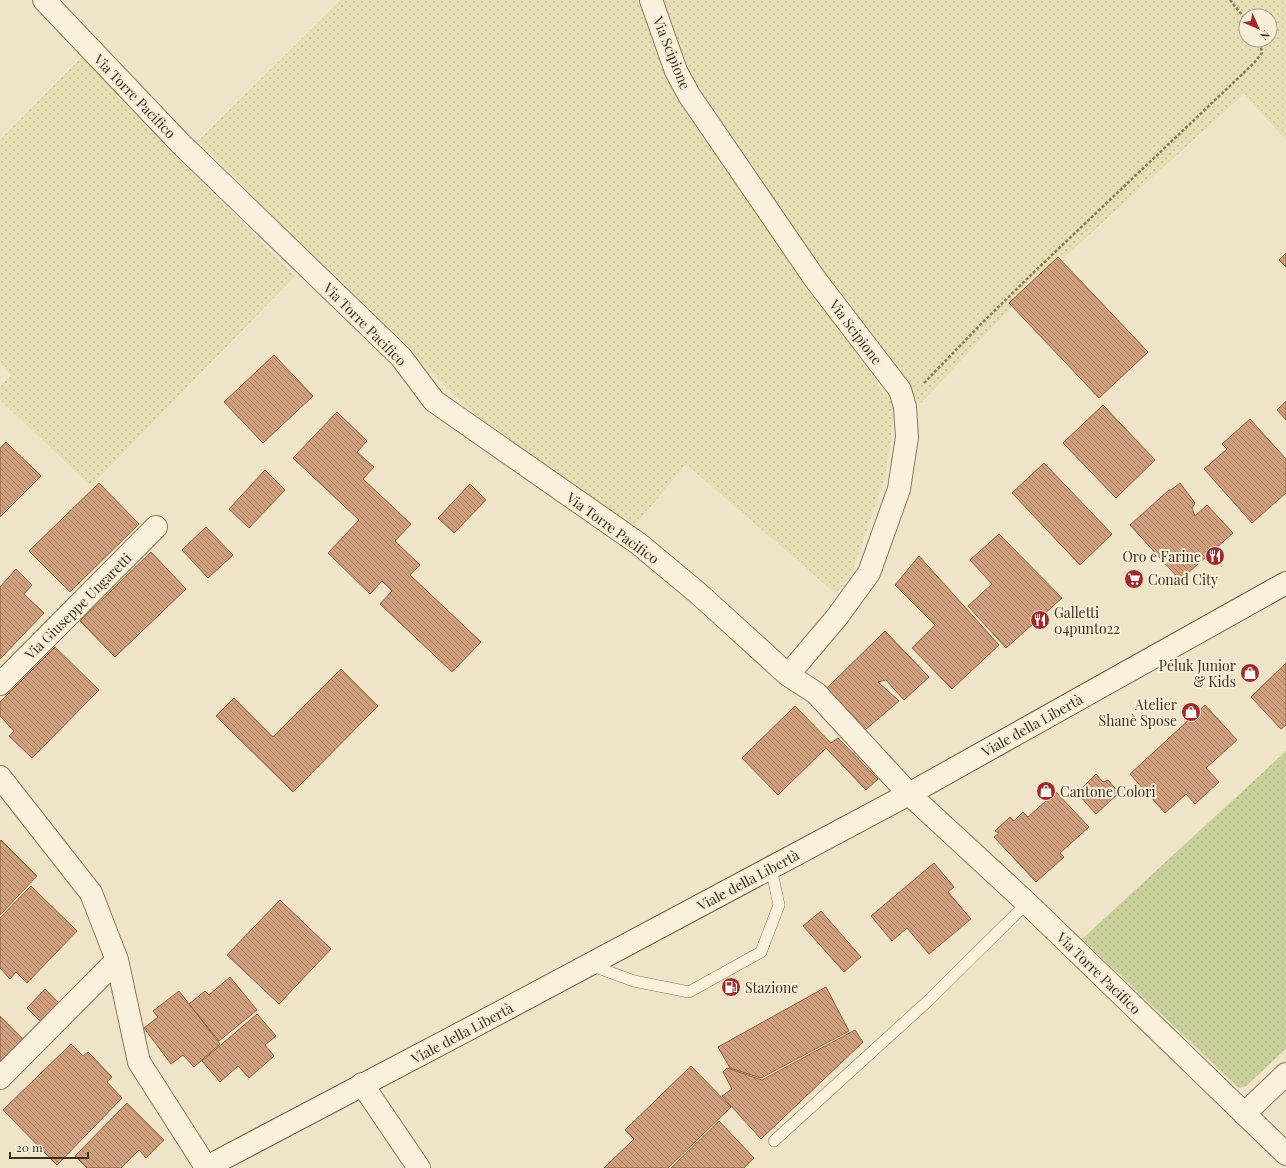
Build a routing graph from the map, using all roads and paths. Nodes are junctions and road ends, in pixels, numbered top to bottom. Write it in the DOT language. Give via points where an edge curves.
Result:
graph roads {
  1 [pos="44,0"];
  2 [pos="651,0"];
  3 [pos="1230,0"];
  4 [pos="1238,10"];
  5 [pos="1261,48"];
  6 [pos="905,412"];
  7 [pos="156,527"];
  8 [pos="1286,583"];
  9 [pos="788,675"];
  10 [pos="0,684"];
  11 [pos="1,780"];
  12 [pos="909,794"];
  13 [pos="771,868"];
  14 [pos="1027,902"];
  15 [pos="117,960"];
  16 [pos="590,965"];
  17 [pos="1286,1074"];
  18 [pos="0,1078"];
  19 [pos="362,1084"];
  20 [pos="1244,1114"];
  21 [pos="774,1142"];
  22 [pos="1286,1154"];
  23 [pos="205,1168"];
  24 [pos="419,1168"];
  1 -- 9 [label="street, Via Torre Pacifico" via="180,143 401,358 434,401 639,544 699,594"];
  2 -- 6 [label="street, Via Scipione" via="676,71 689,95 815,279 900,390"];
  3 -- 4 [label="path"];
  5 -- 6 [label="path" via="1262,53 1254,63 983,322 919,388"];
  6 -- 9 [label="street, Via Scipione" via="907,437 899,489 869,573 837,617"];
  7 -- 10 [label="street, Via Giuseppe Ungaretti"];
  8 -- 12 [label="street, Viale della Libertà"];
  9 -- 12 [label="street, Via Torre Pacifico" via="816,693"];
  11 -- 15 [label="street" via="91,893"];
  12 -- 13 [label="street, Viale della Libertà"];
  12 -- 14 [label="street, Via Torre Pacifico"];
  13 -- 16 [label="street, Viale della Libertà"];
  13 -- 16 [label="lane" via="779,905 761,952 689,992 634,980"];
  14 -- 20 [label="street, Via Torre Pacifico"];
  14 -- 21 [label="lane" via="929,1000"];
  15 -- 18 [label="street"];
  15 -- 23 [label="street" via="139,1062"];
  16 -- 19 [label="street, Viale della Libertà"];
  17 -- 20 [label="street"];
  19 -- 23 [label="street, Viale della Libertà"];
  19 -- 24 [label="street"];
  20 -- 22 [label="street, Via Torre Pacifico"];
}
